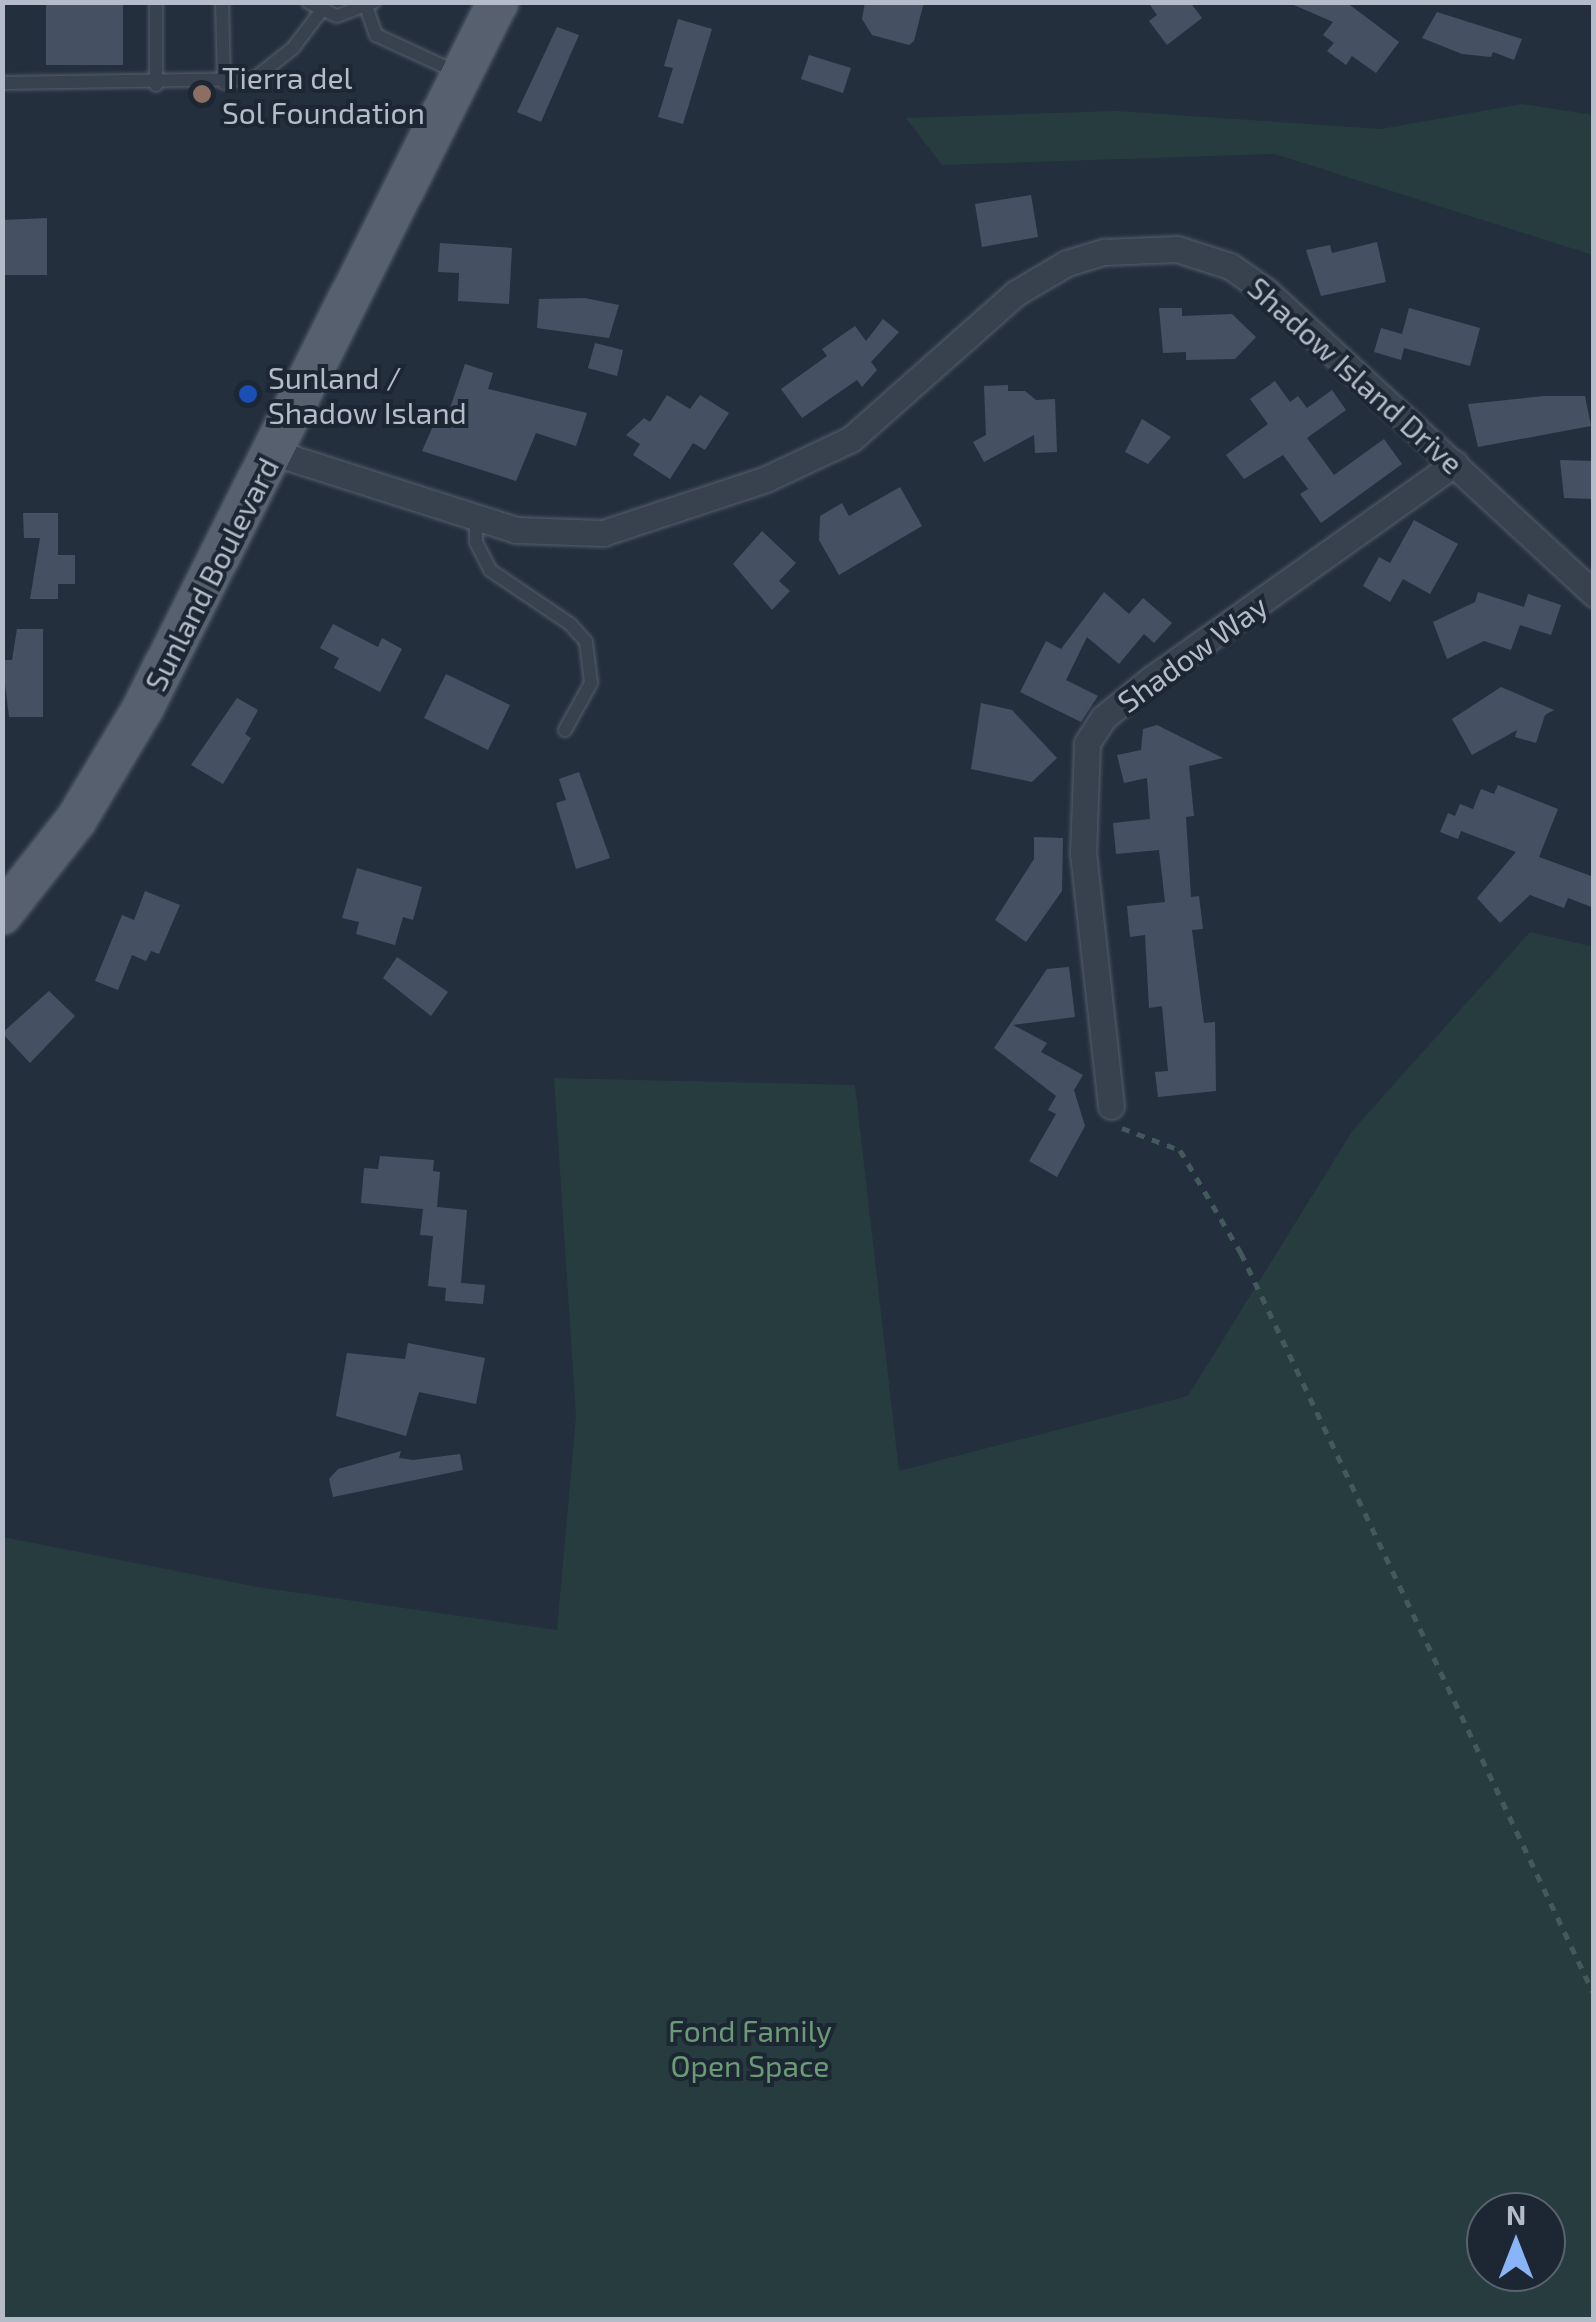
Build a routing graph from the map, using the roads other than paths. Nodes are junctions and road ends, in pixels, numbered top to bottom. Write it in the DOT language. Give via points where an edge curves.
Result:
graph roads {
  1 [pos="156,2"];
  2 [pos="222,2"];
  3 [pos="308,2"];
  4 [pos="498,2"];
  5 [pos="371,6"];
  6 [pos="321,12"];
  7 [pos="463,75"];
  8 [pos="224,82"];
  9 [pos="2,83"];
  10 [pos="156,85"];
  11 [pos="272,452"];
  12 [pos="1455,463"];
  13 [pos="476,518"];
  14 [pos="1594,594"];
  15 [pos="565,730"];
  16 [pos="2,914"];
  17 [pos="1111,1106"];
  1 -- 10 [label="lane"];
  2 -- 8 [label="lane"];
  3 -- 6 [label="lane"];
  4 -- 7 [label="main road, Sunland Boulevard"];
  5 -- 6 [label="lane" via="352,15"];
  5 -- 7 [label="lane" via="376,35"];
  6 -- 8 [label="lane" via="293,48 254,79"];
  7 -- 11 [label="main road, Sunland Boulevard"];
  8 -- 10 [label="lane"];
  9 -- 10 [label="lane"];
  11 -- 13 [label="street, Shadow Island Drive"];
  11 -- 16 [label="main road, Sunland Boulevard" via="143,708 76,820"];
  12 -- 13 [label="street, Shadow Island Drive" via="1266,290 1230,266 1150,246 1104,252 1042,276 890,411 851,439 766,478 603,534 562,536"];
  12 -- 14 [label="street, Shadow Island Drive"];
  12 -- 17 [label="street, Shadow Way" via="1150,680 1103,718 1088,744 1083,854"];
  13 -- 15 [label="lane" via="476,542 490,570 586,642 591,683"];
}
